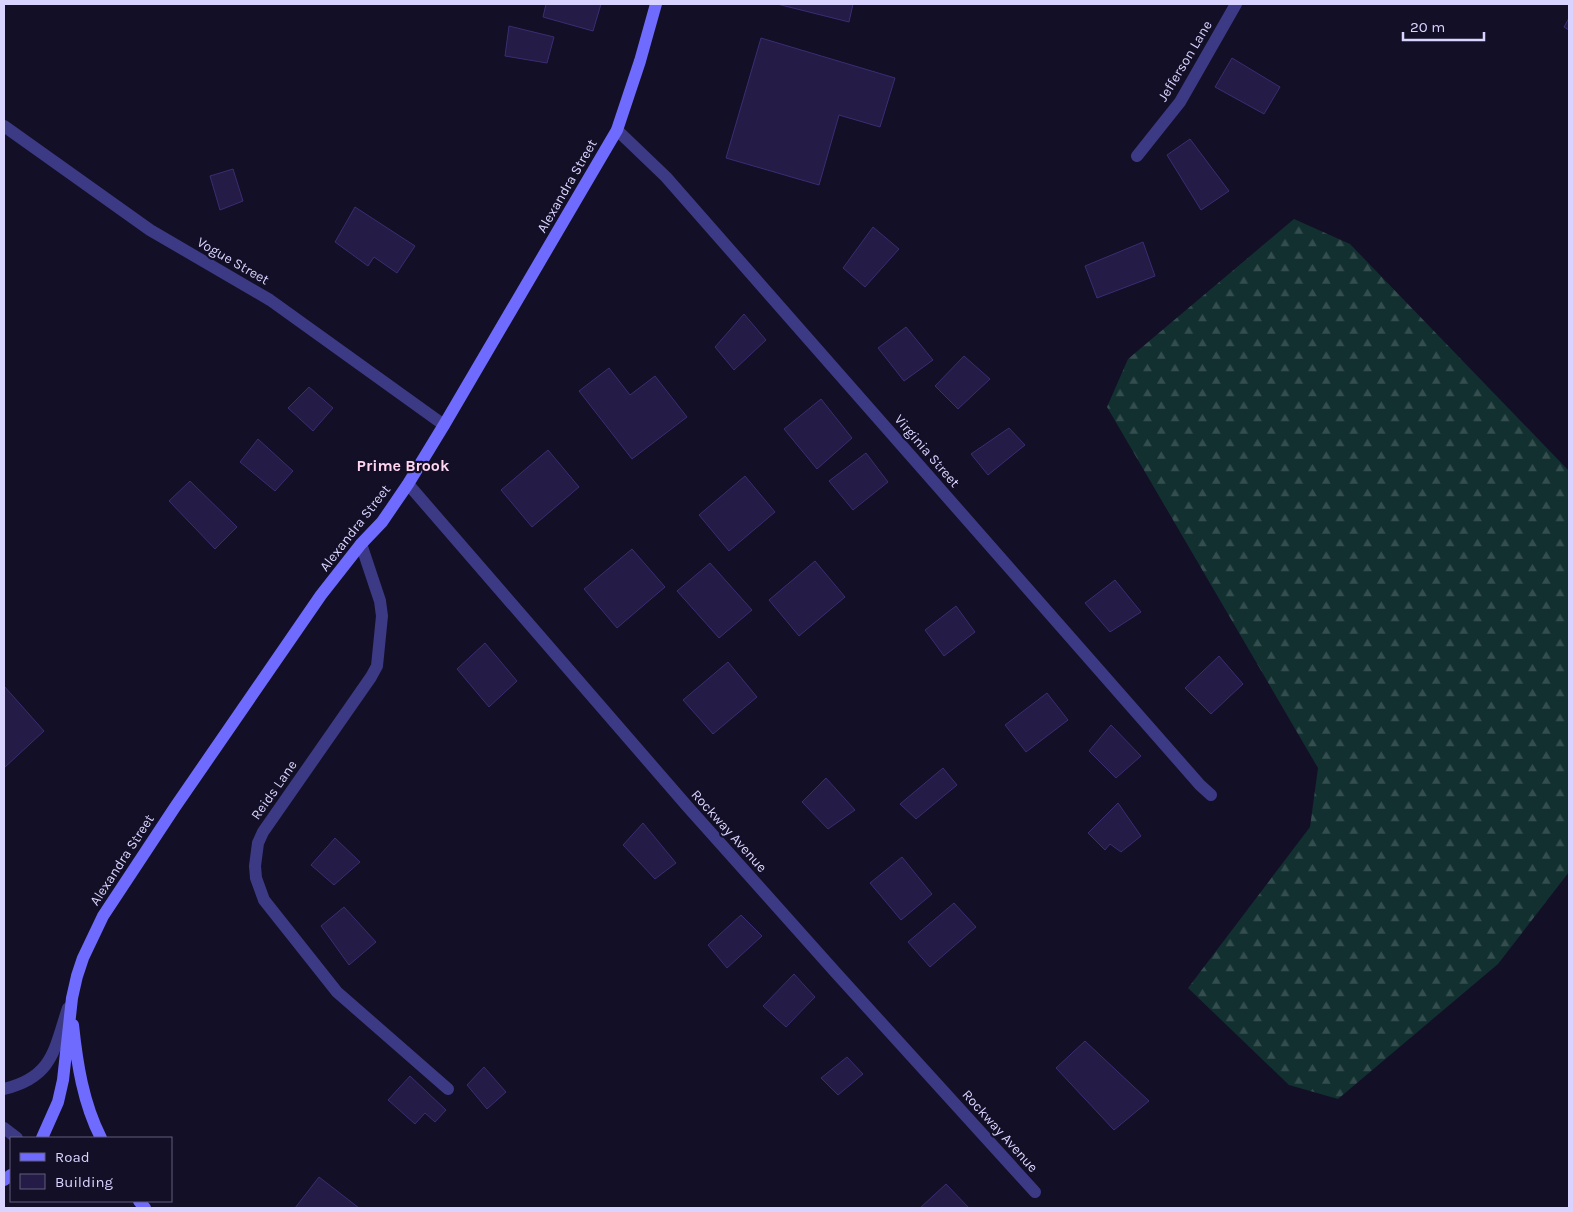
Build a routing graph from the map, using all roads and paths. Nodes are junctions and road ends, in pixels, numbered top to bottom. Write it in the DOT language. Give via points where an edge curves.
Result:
graph roads {
  1 [pos="656,4"];
  2 [pos="1236,4"];
  3 [pos="4,126"];
  4 [pos="617,130"];
  5 [pos="1137,156"];
  6 [pos="444,425"];
  7 [pos="408,484"];
  8 [pos="361,544"];
  9 [pos="1211,795"];
  10 [pos="72,998"];
  11 [pos="4,1089"];
  12 [pos="448,1089"];
  13 [pos="4,1128"];
  14 [pos="16,1137"];
  15 [pos="42,1137"];
  16 [pos="100,1137"];
  17 [pos="1035,1192"];
  1 -- 4 [label="main road, Alexandra Street"];
  2 -- 5 [label="street, Jefferson Lane" via="1180,102"];
  3 -- 6 [label="street, Vogue Street" via="150,230 270,300"];
  4 -- 6 [label="main road, Alexandra Street"];
  4 -- 9 [label="street, Virginia Street" via="666,177"];
  6 -- 7 [label="main road, Alexandra Street"];
  7 -- 8 [label="main road, Alexandra Street" via="382,522"];
  7 -- 17 [label="street, Rockway Avenue" via="706,828"];
  8 -- 10 [label="main road, Alexandra Street" via="315,604 109,908 83,958"];
  8 -- 12 [label="street, Reids Lane" via="382,616 376,666 371,678 266,827 258,843 256,878 264,900 337,992"];
  10 -- 11 [label="street" via="45,1067 34,1078"];
  10 -- 15 [label="main road, Alexandra Street" via="63,1080 58,1102"];
  10 -- 16 [label="main road, Alexandra Street" via="79,1068 85,1096"];
  13 -- 14 [label="street"];
}
